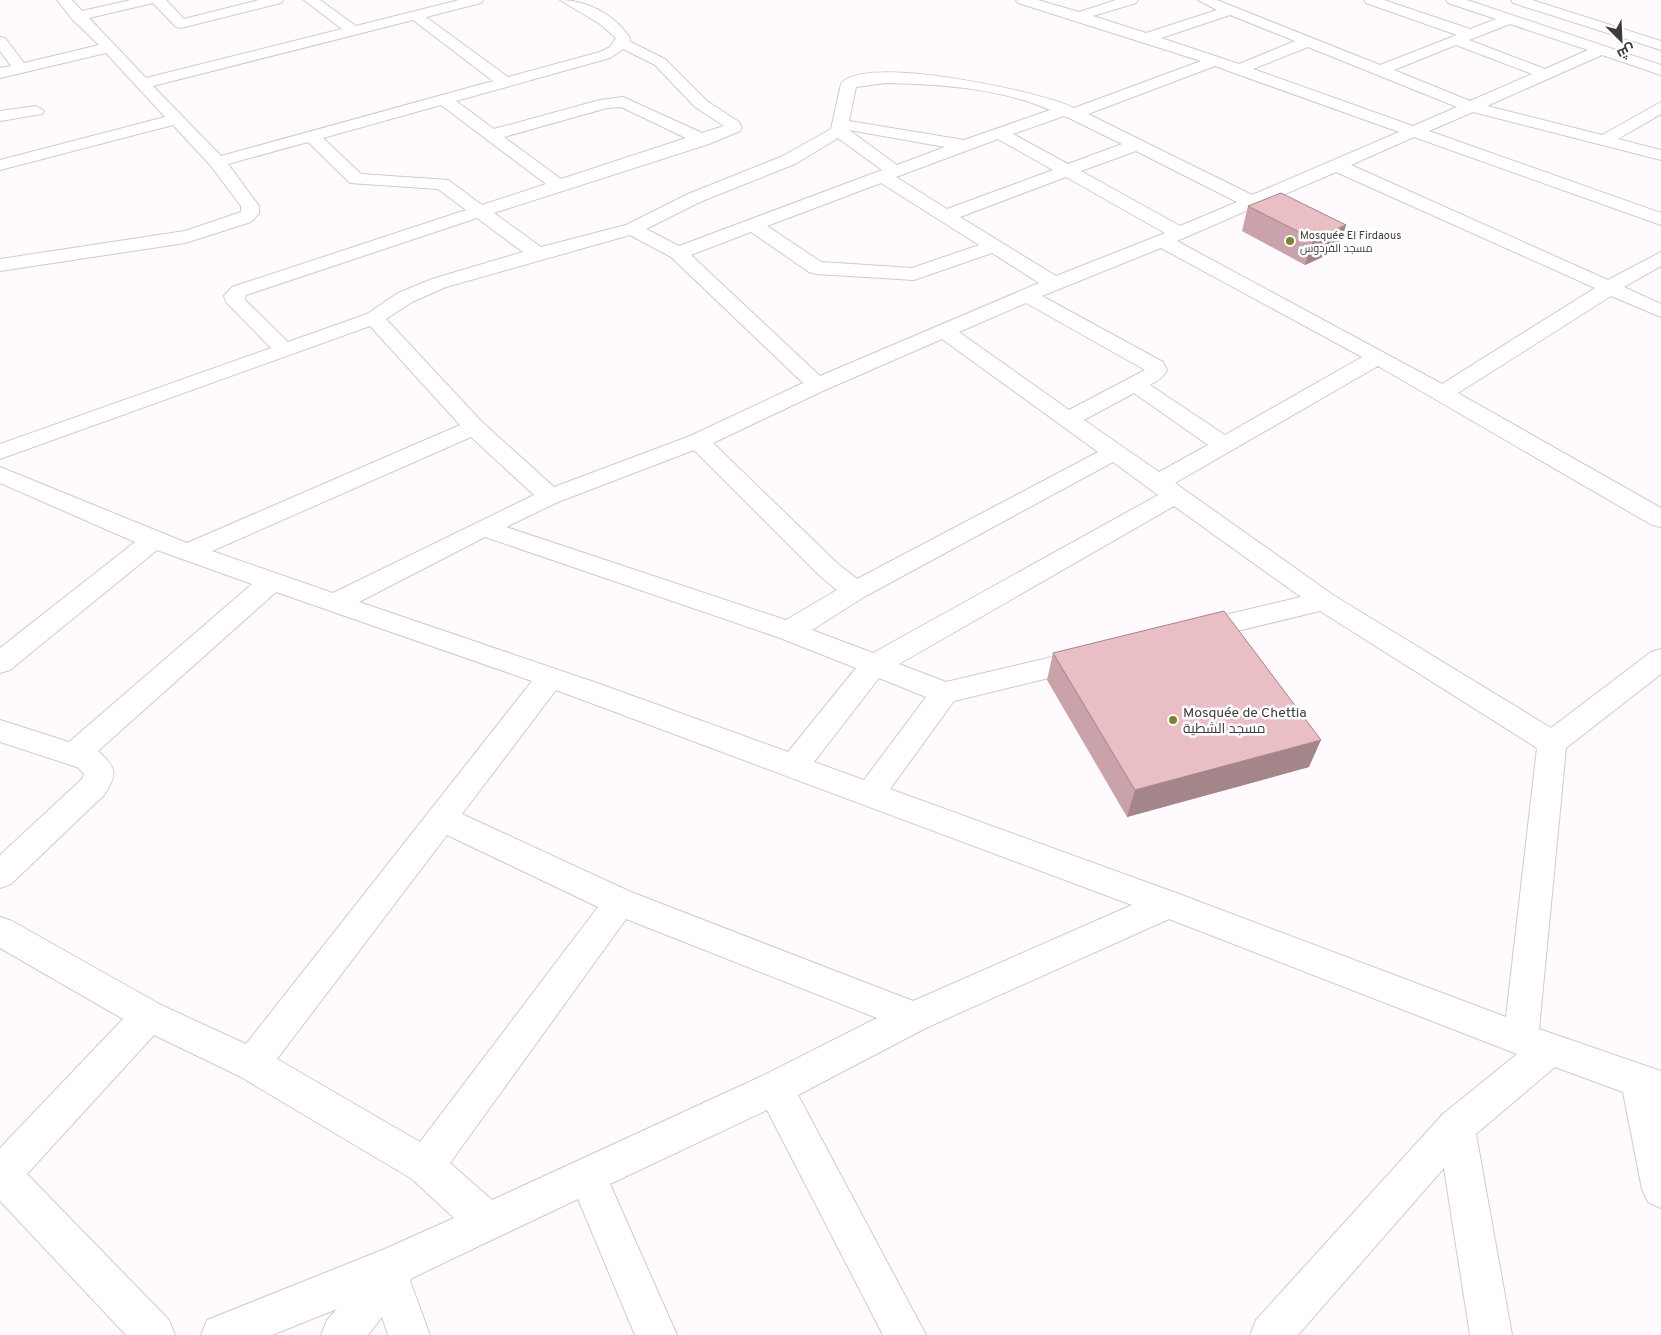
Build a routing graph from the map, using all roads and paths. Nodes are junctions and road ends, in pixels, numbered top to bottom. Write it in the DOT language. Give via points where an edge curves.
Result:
graph roads {
  1 [pos="64,0"];
  2 [pos="150,0"];
  3 [pos="158,0"];
  4 [pos="276,0"];
  5 [pos="312,0"];
  6 [pos="476,0"];
  7 [pos="567,0"];
  8 [pos="1023,0"];
  9 [pos="1131,0"];
  10 [pos="1371,0"];
  11 [pos="1453,0"];
  12 [pos="1518,0"];
  13 [pos="1219,3"];
  14 [pos="414,15"];
  15 [pos="77,16"];
  16 [pos="1079,16"];
  17 [pos="1509,19"];
  18 [pos="353,30"];
  19 [pos="1469,34"];
  20 [pos="1147,38"];
  21 [pos="1455,40"];
  22 [pos="0,41"];
  23 [pos="1309,41"];
  24 [pos="620,42"];
  25 [pos="1661,46"];
  26 [pos="107,48"];
  27 [pos="1601,50"];
  28 [pos="1215,61"];
  29 [pos="20,68"];
  30 [pos="1239,70"];
  31 [pos="1381,70"];
  32 [pos="1661,70"];
  33 [pos="0,73"];
  34 [pos="1545,74"];
  35 [pos="506,82"];
  36 [pos="141,84"];
  37 [pos="444,100"];
  38 [pos="1469,106"];
  39 [pos="1661,107"];
  40 [pos="36,111"];
  41 [pos="1070,112"];
  42 [pos="0,116"];
  43 [pos="176,119"];
  44 [pos="840,128"];
  45 [pos="1415,132"];
  46 [pos="999,133"];
  47 [pos="492,135"];
  48 [pos="311,136"];
  49 [pos="703,140"];
  50 [pos="1604,140"];
  51 [pos="962,145"];
  52 [pos="1136,145"];
  53 [pos="1661,156"];
  54 [pos="217,162"];
  55 [pos="0,165"];
  56 [pos="1336,165"];
  57 [pos="1068,170"];
  58 [pos="890,174"];
  59 [pos="558,185"];
  60 [pos="1250,201"];
  61 [pos="480,210"];
  62 [pos="945,216"];
  63 [pos="1661,219"];
  64 [pos="753,225"];
  65 [pos="632,229"];
  66 [pos="1170,237"];
  67 [pos="993,246"];
  68 [pos="678,252"];
  69 [pos="538,254"];
  70 [pos="1661,258"];
  71 [pos="0,264"];
  72 [pos="1054,284"];
  73 [pos="1609,288"];
  74 [pos="1027,296"];
  75 [pos="1661,311"];
  76 [pos="374,318"];
  77 [pos="944,332"];
  78 [pos="286,351"];
  79 [pos="1378,357"];
  80 [pos="1134,384"];
  81 [pos="817,385"];
  82 [pos="1442,394"];
  83 [pos="1068,419"];
  84 [pos="474,427"];
  85 [pos="698,441"];
  86 [pos="1224,445"];
  87 [pos="0,452"];
  88 [pos="1115,452"];
  89 [pos="0,474"];
  90 [pos="1167,489"];
  91 [pos="550,498"];
  92 [pos="1661,519"];
  93 [pos="483,528"];
  94 [pos="153,540"];
  95 [pos="188,552"];
  96 [pos="273,580"];
  97 [pos="855,591"];
  98 [pos="1324,601"];
  99 [pos="335,603"];
  100 [pos="789,631"];
  101 [pos="1172,638"];
  102 [pos="1114,652"];
  103 [pos="1661,659"];
  104 [pos="0,663"];
  105 [pos="874,665"];
  106 [pos="550,678"];
  107 [pos="945,693"];
  108 [pos="0,731"];
  109 [pos="1552,743"];
  110 [pos="74,755"];
  111 [pos="793,767"];
  112 [pos="869,795"];
  113 [pos="440,818"];
  114 [pos="0,875"];
  115 [pos="620,902"];
  116 [pos="1168,904"];
  117 [pos="0,931"];
  118 [pos="149,1016"];
  119 [pos="914,1017"];
  120 [pos="1536,1044"];
  121 [pos="252,1064"];
  122 [pos="1650,1084"];
  123 [pos="775,1088"];
  124 [pos="1456,1127"];
  125 [pos="1656,1155"];
  126 [pos="425,1166"];
  127 [pos="0,1175"];
  128 [pos="587,1175"];
  129 [pos="1661,1189"];
  130 [pos="487,1222"];
  131 [pos="393,1270"];
  132 [pos="154,1335"];
  133 [pos="222,1335"];
  134 [pos="342,1335"];
  135 [pos="409,1335"];
  136 [pos="656,1335"];
  137 [pos="905,1335"];
  138 [pos="1271,1335"];
  139 [pos="1491,1335"];
  1 -- 15 [label="main road"];
  2 -- 15 [label="main road"];
  3 -- 4 [label="main road" via="181,24"];
  5 -- 18 [label="main road"];
  6 -- 14 [label="main road"];
  7 -- 24 [label="main road" via="611,25 623,38"];
  8 -- 16 [label="main road"];
  9 -- 16 [label="main road"];
  10 -- 19 [label="main road"];
  11 -- 17 [label="main road"];
  12 -- 25 [label="main road"];
  13 -- 20 [label="main road"];
  13 -- 23 [label="main road"];
  14 -- 18 [label="main road"];
  14 -- 35 [label="main road"];
  15 -- 26 [label="main road"];
  16 -- 20 [label="main road"];
  17 -- 19 [label="main road"];
  17 -- 27 [label="main road"];
  18 -- 36 [label="main road"];
  19 -- 21 [label="main road"];
  20 -- 28 [label="main road"];
  21 -- 31 [label="main road"];
  21 -- 34 [label="main road"];
  22 -- 29 [label="main road"];
  23 -- 30 [label="main road"];
  23 -- 31 [label="main road"];
  24 -- 35 [label="main road" via="615,50 605,55"];
  24 -- 49 [label="main road" via="660,62 701,104 733,125 729,131"];
  26 -- 29 [label="main road"];
  26 -- 36 [label="main road"];
  27 -- 32 [label="main road"];
  27 -- 34 [label="main road"];
  28 -- 30 [label="main road"];
  28 -- 41 [label="main road"];
  29 -- 33 [label="main road"];
  30 -- 45 [label="main road"];
  31 -- 38 [label="main road"];
  34 -- 38 [label="main road"];
  35 -- 37 [label="main road"];
  36 -- 43 [label="main road"];
  37 -- 47 [label="main road"];
  37 -- 48 [label="main road"];
  38 -- 45 [label="main road"];
  38 -- 50 [label="main road"];
  39 -- 50 [label="main road"];
  40 -- 42 [label="main road"];
  41 -- 44 [label="main road" via="1034,98 974,85 918,79 871,79 849,84"];
  41 -- 46 [label="main road"];
  41 -- 52 [label="main road"];
  43 -- 54 [label="main road"];
  43 -- 55 [label="main road"];
  44 -- 51 [label="main road"];
  44 -- 58 [label="main road"];
  44 -- 65 [label="main road" via="789,160 694,198"];
  45 -- 56 [label="main road"];
  45 -- 63 [label="main road"];
  46 -- 51 [label="main road"];
  46 -- 57 [label="main road"];
  47 -- 49 [label="main road" via="606,103 623,102"];
  47 -- 59 [label="main road"];
  48 -- 54 [label="main road"];
  48 -- 61 [label="main road" via="356,179 438,182"];
  49 -- 59 [label="main road"];
  50 -- 53 [label="main road"];
  51 -- 58 [label="main road"];
  52 -- 57 [label="main road"];
  52 -- 60 [label="main road"];
  54 -- 71 [label="main road" via="250,206 250,214 244,218 185,237"];
  56 -- 60 [label="main road"];
  56 -- 73 [label="main road"];
  57 -- 62 [label="main road"];
  57 -- 66 [label="main road"];
  58 -- 62 [label="main road"];
  58 -- 64 [label="main road"];
  59 -- 61 [label="main road"];
  60 -- 66 [label="main road"];
  61 -- 69 [label="main road"];
  61 -- 78 [label="main road" via="239,290 234,296 236,302"];
  62 -- 67 [label="main road"];
  64 -- 67 [label="main road" via="816,268 914,274"];
  64 -- 68 [label="main road"];
  65 -- 68 [label="main road"];
  65 -- 69 [label="main road"];
  66 -- 72 [label="main road"];
  66 -- 79 [label="main road"];
  67 -- 72 [label="main road"];
  68 -- 81 [label="main road"];
  69 -- 76 [label="main road" via="432,286 388,306"];
  70 -- 73 [label="main road"];
  72 -- 74 [label="main road"];
  73 -- 75 [label="main road"];
  73 -- 82 [label="main road"];
  74 -- 77 [label="main road"];
  74 -- 80 [label="main road" via="1155,367 1154,374"];
  76 -- 78 [label="main road"];
  76 -- 84 [label="main road"];
  77 -- 81 [label="main road"];
  77 -- 83 [label="main road"];
  78 -- 87 [label="main road"];
  79 -- 82 [label="main road"];
  79 -- 86 [label="main road"];
  80 -- 83 [label="main road"];
  80 -- 86 [label="main road"];
  81 -- 85 [label="main road"];
  82 -- 92 [label="main road"];
  83 -- 88 [label="main road"];
  84 -- 91 [label="main road"];
  84 -- 95 [label="main road"];
  85 -- 91 [label="main road"];
  85 -- 97 [label="main road" via="829,570"];
  86 -- 90 [label="main road"];
  88 -- 90 [label="main road"];
  88 -- 97 [label="main road"];
  89 -- 94 [label="main road"];
  90 -- 98 [label="main road"];
  90 -- 105 [label="main road"];
  91 -- 93 [label="main road"];
  93 -- 99 [label="main road"];
  93 -- 100 [label="main road"];
  94 -- 95 [label="main road"];
  94 -- 104 [label="main road"];
  95 -- 96 [label="main road"];
  96 -- 99 [label="main road"];
  96 -- 110 [label="main road"];
  97 -- 100 [label="main road"];
  98 -- 101 [label="main road"];
  98 -- 109 [label="main road"];
  99 -- 106 [label="main road"];
  100 -- 105 [label="main road"];
  102 -- 107 [label="main road"];
  103 -- 109 [label="main road"];
  105 -- 107 [label="main road"];
  105 -- 111 [label="main road"];
  106 -- 111 [label="main road"];
  106 -- 113 [label="main road"];
  107 -- 112 [label="main road"];
  108 -- 110 [label="main road"];
  109 -- 120 [label="main road"];
  110 -- 114 [label="main road" via="87,758 94,764 99,770 99,778"];
  111 -- 112 [label="main road"];
  112 -- 116 [label="main road"];
  113 -- 115 [label="main road"];
  113 -- 121 [label="main road"];
  115 -- 119 [label="main road"];
  115 -- 126 [label="main road"];
  116 -- 119 [label="main road"];
  116 -- 120 [label="main road"];
  117 -- 118 [label="main road"];
  118 -- 121 [label="main road"];
  118 -- 127 [label="main road"];
  119 -- 123 [label="main road"];
  120 -- 122 [label="main road"];
  120 -- 124 [label="main road"];
  121 -- 126 [label="main road"];
  122 -- 125 [label="main road"];
  123 -- 128 [label="main road"];
  123 -- 137 [label="main road"];
  124 -- 138 [label="main road"];
  124 -- 139 [label="main road"];
  125 -- 129 [label="main road"];
  126 -- 130 [label="main road"];
  127 -- 132 [label="main road"];
  128 -- 130 [label="main road"];
  128 -- 136 [label="main road"];
  130 -- 131 [label="main road"];
  131 -- 133 [label="main road"];
  131 -- 134 [label="main road"];
  131 -- 135 [label="main road"];
}
